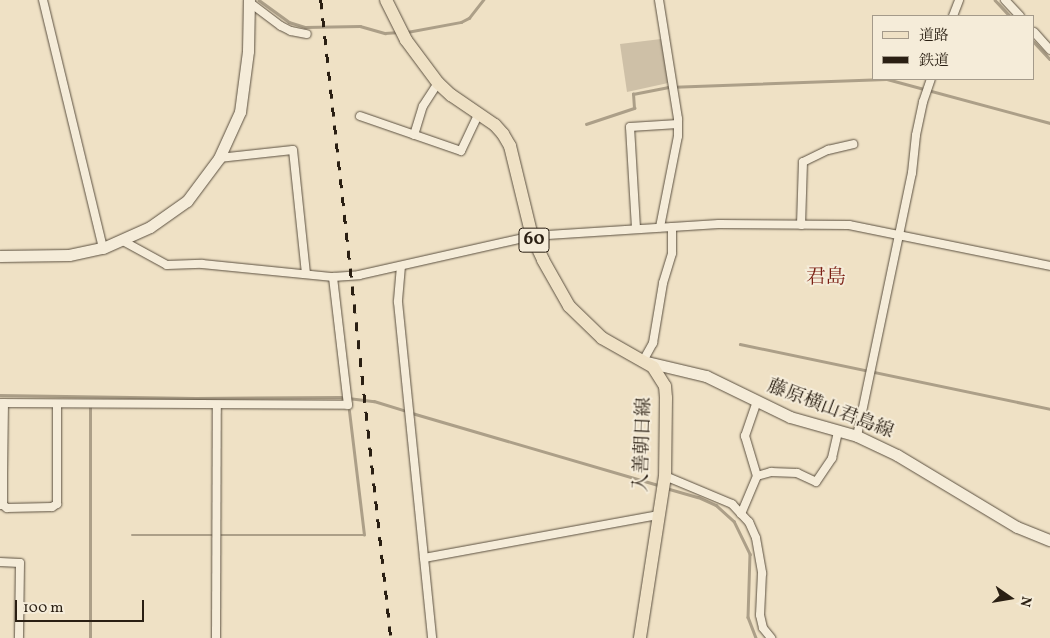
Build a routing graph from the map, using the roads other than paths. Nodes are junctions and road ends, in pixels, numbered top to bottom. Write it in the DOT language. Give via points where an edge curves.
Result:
graph roads {
  1 [pos="43,0"];
  2 [pos="386,0"];
  3 [pos="660,0"];
  4 [pos="959,0"];
  5 [pos="1005,0"];
  6 [pos="249,1"];
  7 [pos="954,15"];
  8 [pos="1019,15"];
  9 [pos="1035,33"];
  10 [pos="307,34"];
  11 [pos="1050,50"];
  12 [pos="931,80"];
  13 [pos="438,83"];
  14 [pos="479,113"];
  15 [pos="360,116"];
  16 [pos="678,124"];
  17 [pos="414,135"];
  18 [pos="853,144"];
  19 [pos="219,158"];
  20 [pos="801,225"];
  21 [pos="660,227"];
  22 [pos="672,227"];
  23 [pos="636,228"];
  24 [pos="898,234"];
  25 [pos="532,236"];
  26 [pos="123,241"];
  27 [pos="104,248"];
  28 [pos="0,256"];
  29 [pos="401,266"];
  30 [pos="1050,266"];
  31 [pos="306,273"];
  32 [pos="334,278"];
  33 [pos="643,361"];
  34 [pos="756,401"];
  35 [pos="2,403"];
  36 [pos="57,404"];
  37 [pos="217,406"];
  38 [pos="838,431"];
  39 [pos="857,436"];
  40 [pos="1,474"];
  41 [pos="664,476"];
  42 [pos="757,476"];
  43 [pos="2,505"];
  44 [pos="741,514"];
  45 [pos="659,515"];
  46 [pos="1050,540"];
  47 [pos="424,558"];
  48 [pos="0,562"];
  49 [pos="19,638"];
  50 [pos="216,638"];
  51 [pos="432,638"];
  52 [pos="640,638"];
  53 [pos="771,638"];
  1 -- 27 [label="street"];
  2 -- 13 [label="main road, 入善朝日線 / 60" via="406,40"];
  3 -- 16 [label="street"];
  4 -- 7 [label="street"];
  5 -- 8 [label="street"];
  6 -- 10 [label="street" via="281,26"];
  6 -- 19 [label="main road" via="248,51 240,112"];
  9 -- 11 [label="street"];
  12 -- 24 [label="street" via="923,102"];
  13 -- 14 [label="main road, 入善朝日線 / 60"];
  13 -- 17 [label="street" via="424,106"];
  14 -- 17 [label="street" via="461,151"];
  14 -- 25 [label="main road, 入善朝日線 / 60" via="495,125 510,146"];
  15 -- 17 [label="street"];
  16 -- 21 [label="street"];
  16 -- 23 [label="street" via="630,127"];
  18 -- 20 [label="street" via="828,150 803,162"];
  19 -- 26 [label="main road" via="186,201 150,227"];
  19 -- 31 [label="street" via="293,150"];
  20 -- 22 [label="street"];
  20 -- 24 [label="street" via="849,225"];
  21 -- 22 [label="street"];
  21 -- 23 [label="street"];
  22 -- 33 [label="street" via="672,253 663,283 653,344"];
  23 -- 25 [label="street"];
  24 -- 30 [label="street"];
  24 -- 39 [label="street"];
  25 -- 29 [label="street"];
  25 -- 33 [label="main road, 入善朝日線 / 60" via="570,306 602,338"];
  26 -- 27 [label="main road"];
  26 -- 31 [label="street" via="167,265 202,264"];
  27 -- 28 [label="main road" via="69,255"];
  29 -- 32 [label="street"];
  29 -- 47 [label="street" via="398,302"];
  31 -- 32 [label="street"];
  32 -- 37 [label="street" via="348,405"];
  33 -- 34 [label="main road, 藤原横山君島線" via="706,376"];
  33 -- 41 [label="main road, 入善朝日線 / 60" via="653,368 665,386"];
  34 -- 38 [label="main road, 藤原横山君島線" via="790,417"];
  34 -- 42 [label="street" via="745,436"];
  35 -- 36 [label="street"];
  35 -- 40 [label="street"];
  36 -- 37 [label="street"];
  36 -- 43 [label="street" via="57,504 52,508 7,508"];
  37 -- 50 [label="street"];
  38 -- 39 [label="main road, 藤原横山君島線"];
  38 -- 42 [label="street" via="832,458 816,482 797,474 771,472"];
  39 -- 46 [label="main road, 藤原横山君島線" via="897,455 1017,527"];
  40 -- 43 [label="street"];
  41 -- 44 [label="street" via="732,504"];
  41 -- 45 [label="main road, 入善朝日線 / 60"];
  42 -- 44 [label="street"];
  44 -- 53 [label="street" via="749,522 756,538 762,573 760,615 763,628"];
  45 -- 47 [label="street"];
  45 -- 52 [label="main road, 入善朝日線 / 60"];
  47 -- 51 [label="street"];
  48 -- 49 [label="street" via="20,563"];
}
